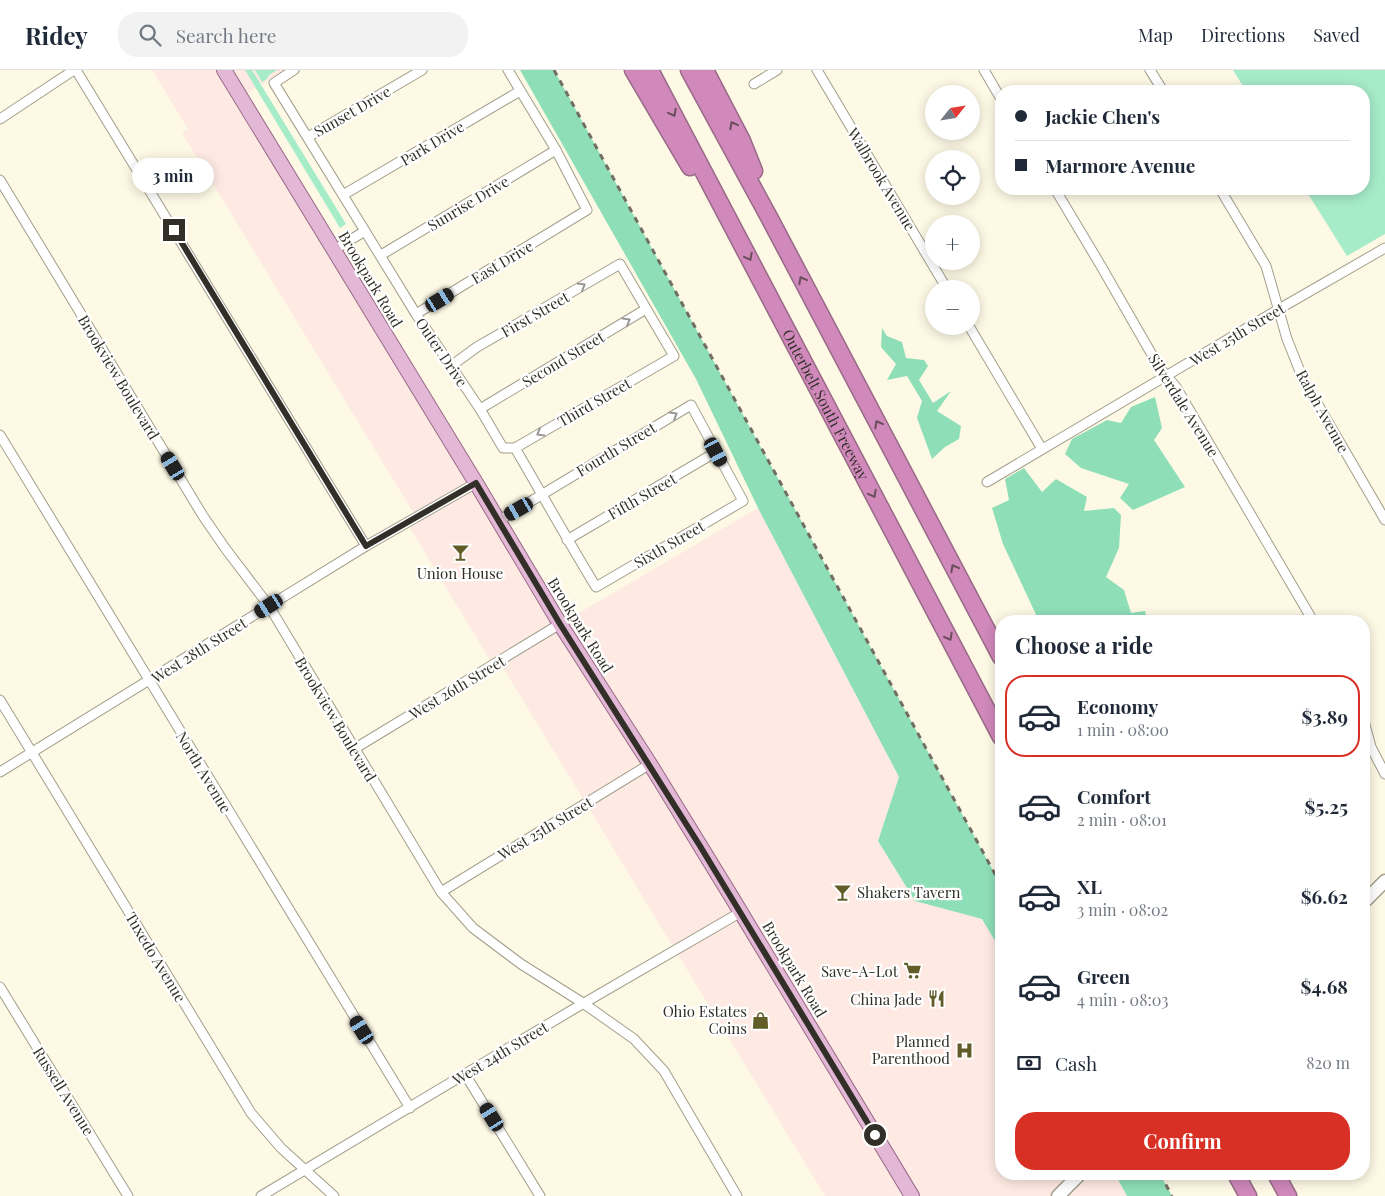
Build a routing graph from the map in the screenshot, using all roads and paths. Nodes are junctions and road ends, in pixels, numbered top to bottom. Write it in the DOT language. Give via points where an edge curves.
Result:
graph roads {
  1 [pos="75,70"];
  2 [pos="224,70"];
  3 [pos="294,70"];
  4 [pos="422,70"];
  5 [pos="508,70"];
  6 [pos="634,70"];
  7 [pos="650,70"];
  8 [pos="690,70"];
  9 [pos="704,70"];
  10 [pos="777,70"];
  11 [pos="817,70"];
  12 [pos="984,70"];
  13 [pos="1150,70"];
  14 [pos="754,84"];
  15 [pos="1159,85"];
  16 [pos="995,89"];
  17 [pos="520,91"];
  18 [pos="0,119"];
  19 [pos="308,137"];
  20 [pos="556,150"];
  21 [pos="0,180"];
  22 [pos="1059,195"];
  23 [pos="1224,195"];
  24 [pos="343,196"];
  25 [pos="770,219"];
  26 [pos="734,229"];
  27 [pos="365,231"];
  28 [pos="334,250"];
  29 [pos="1384,252"];
  30 [pos="381,255"];
  31 [pos="942,280"];
  32 [pos="646,309"];
  33 [pos="1279,309"];
  34 [pos="416,314"];
  35 [pos="974,335"];
  36 [pos="451,366"];
  37 [pos="1167,375"];
  38 [pos="480,408"];
  39 [pos="0,435"];
  40 [pos="515,448"];
  41 [pos="1042,449"];
  42 [pos="716,452"];
  43 [pos="987,482"];
  44 [pos="476,483"];
  45 [pos="542,494"];
  46 [pos="1385,520"];
  47 [pos="498,521"];
  48 [pos="567,540"];
  49 [pos="366,546"];
  50 [pos="596,587"];
  51 [pos="269,606"];
  52 [pos="1309,615"];
  53 [pos="560,624"];
  54 [pos="995,646"];
  55 [pos="149,681"];
  56 [pos="0,700"];
  57 [pos="995,726"];
  58 [pos="1370,743"];
  59 [pos="354,749"];
  60 [pos="32,753"];
  61 [pos="650,764"];
  62 [pos="0,772"];
  63 [pos="1385,774"];
  64 [pos="1385,881"];
  65 [pos="441,892"];
  66 [pos="1370,896"];
  67 [pos="741,912"];
  68 [pos="0,987"];
  69 [pos="583,1003"];
  70 [pos="465,1074"];
  71 [pos="410,1108"];
  72 [pos="304,1170"];
  73 [pos="1074,1180"];
  74 [pos="1239,1180"];
  75 [pos="1279,1180"];
  76 [pos="128,1196"];
  77 [pos="261,1196"];
  78 [pos="334,1196"];
  79 [pos="540,1196"];
  80 [pos="737,1196"];
  81 [pos="912,1196"];
  82 [pos="1058,1196"];
  83 [pos="1248,1196"];
  84 [pos="1288,1196"];
  1 -- 18 [label="street"];
  1 -- 49 [label="street"];
  2 -- 28 [label="main road, Brookpark Road"];
  3 -- 19 [label="street, Outer Drive" via="274,82"];
  4 -- 19 [label="street, Sunset Drive"];
  5 -- 17 [label="street"];
  6 -- 26 [label="highway" via="684,157"];
  7 -- 26 [label="highway, Outerbelt South Freeway, one-way"];
  8 -- 25 [label="highway"];
  25 -- 9 [label="highway, one-way" via="742,141"];
  10 -- 14 [label="street"];
  11 -- 31 [label="street, Walbrook Avenue"];
  12 -- 16 [label="street"];
  13 -- 15 [label="street"];
  17 -- 20 [label="street"];
  17 -- 24 [label="street, Park Drive"];
  19 -- 24 [label="street, Outer Drive"];
  20 -- 30 [label="street, Sunrise Drive"];
  20 -- 34 [label="street, East Drive" via="588,210"];
  21 -- 51 [label="street, Brookview Boulevard" via="203,516"];
  22 -- 37 [label="street, Silverdale Avenue" via="1159,367"];
  23 -- 33 [label="street, Ralph Avenue" via="1266,266"];
  24 -- 27 [label="street, Outer Drive"];
  54 -- 25 [label="highway, one-way"];
  26 -- 57 [label="highway, Outerbelt South Freeway, one-way"];
  27 -- 28 [label="street"];
  27 -- 30 [label="street, Outer Drive"];
  28 -- 44 [label="main road, Brookpark Road"];
  29 -- 33 [label="street, West 25th Street"];
  30 -- 34 [label="street, Outer Drive"];
  36 -- 32 [label="street, First Street, one-way" via="477,347 620,264"];
  38 -- 32 [label="street, Second Street, one-way"];
  32 -- 40 [label="street, Third Street, one-way" via="674,356"];
  33 -- 37 [label="street, West 25th Street"];
  33 -- 46 [label="street, Ralph Avenue" via="1303,379"];
  34 -- 36 [label="street, Outer Drive"];
  35 -- 41 [label="street"];
  36 -- 38 [label="street, Outer Drive"];
  37 -- 41 [label="street, West 25th Street"];
  37 -- 52 [label="street, Silverdale Avenue"];
  38 -- 40 [label="street, Outer Drive" via="503,448"];
  39 -- 55 [label="street, North Avenue"];
  40 -- 45 [label="street, Outer Drive"];
  41 -- 43 [label="street, West 25th Street"];
  45 -- 42 [label="street, Fourth Street, one-way" via="691,406"];
  42 -- 48 [label="street, Fifth Street"];
  42 -- 50 [label="street, Sixth Street" via="743,501"];
  44 -- 47 [label="main road, Brookpark Road"];
  44 -- 49 [label="street, West 28th Street"];
  45 -- 47 [label="street, Fourth Street"];
  45 -- 48 [label="street, Outer Drive"];
  47 -- 53 [label="main road, Brookpark Road"];
  48 -- 50 [label="street, Outer Drive"];
  49 -- 51 [label="street, West 28th Street"];
  51 -- 55 [label="street, West 28th Street"];
  51 -- 59 [label="street, Brookview Boulevard"];
  53 -- 59 [label="street, West 26th Street"];
  53 -- 61 [label="main road, Brookpark Road"];
  55 -- 60 [label="street, West 28th Street"];
  55 -- 71 [label="street, North Avenue"];
  56 -- 60 [label="street, Tuxedo Avenue"];
  58 -- 63 [label="street"];
  59 -- 65 [label="street, Brookview Boulevard"];
  60 -- 62 [label="street, West 28th Street"];
  60 -- 72 [label="street, Tuxedo Avenue" via="251,1114"];
  61 -- 65 [label="street, West 25th Street"];
  61 -- 67 [label="main road, Brookpark Road"];
  64 -- 66 [label="main road"];
  65 -- 69 [label="street, Brookview Boulevard" via="473,928 521,964"];
  67 -- 69 [label="street, West 24th Street"];
  67 -- 81 [label="main road, Brookpark Road"];
  68 -- 76 [label="street, Russell Avenue"];
  69 -- 70 [label="street, West 24th Street"];
  69 -- 80 [label="street, Brookview Boulevard" via="634,1039 664,1071"];
  70 -- 71 [label="street, West 24th Street"];
  70 -- 79 [label="street"];
  71 -- 72 [label="street, West 24th Street"];
  72 -- 77 [label="street, West 24th Street"];
  72 -- 78 [label="street, Tuxedo Avenue"];
  73 -- 82 [label="main road"];
  74 -- 83 [label="highway"];
  75 -- 84 [label="highway"];
}
